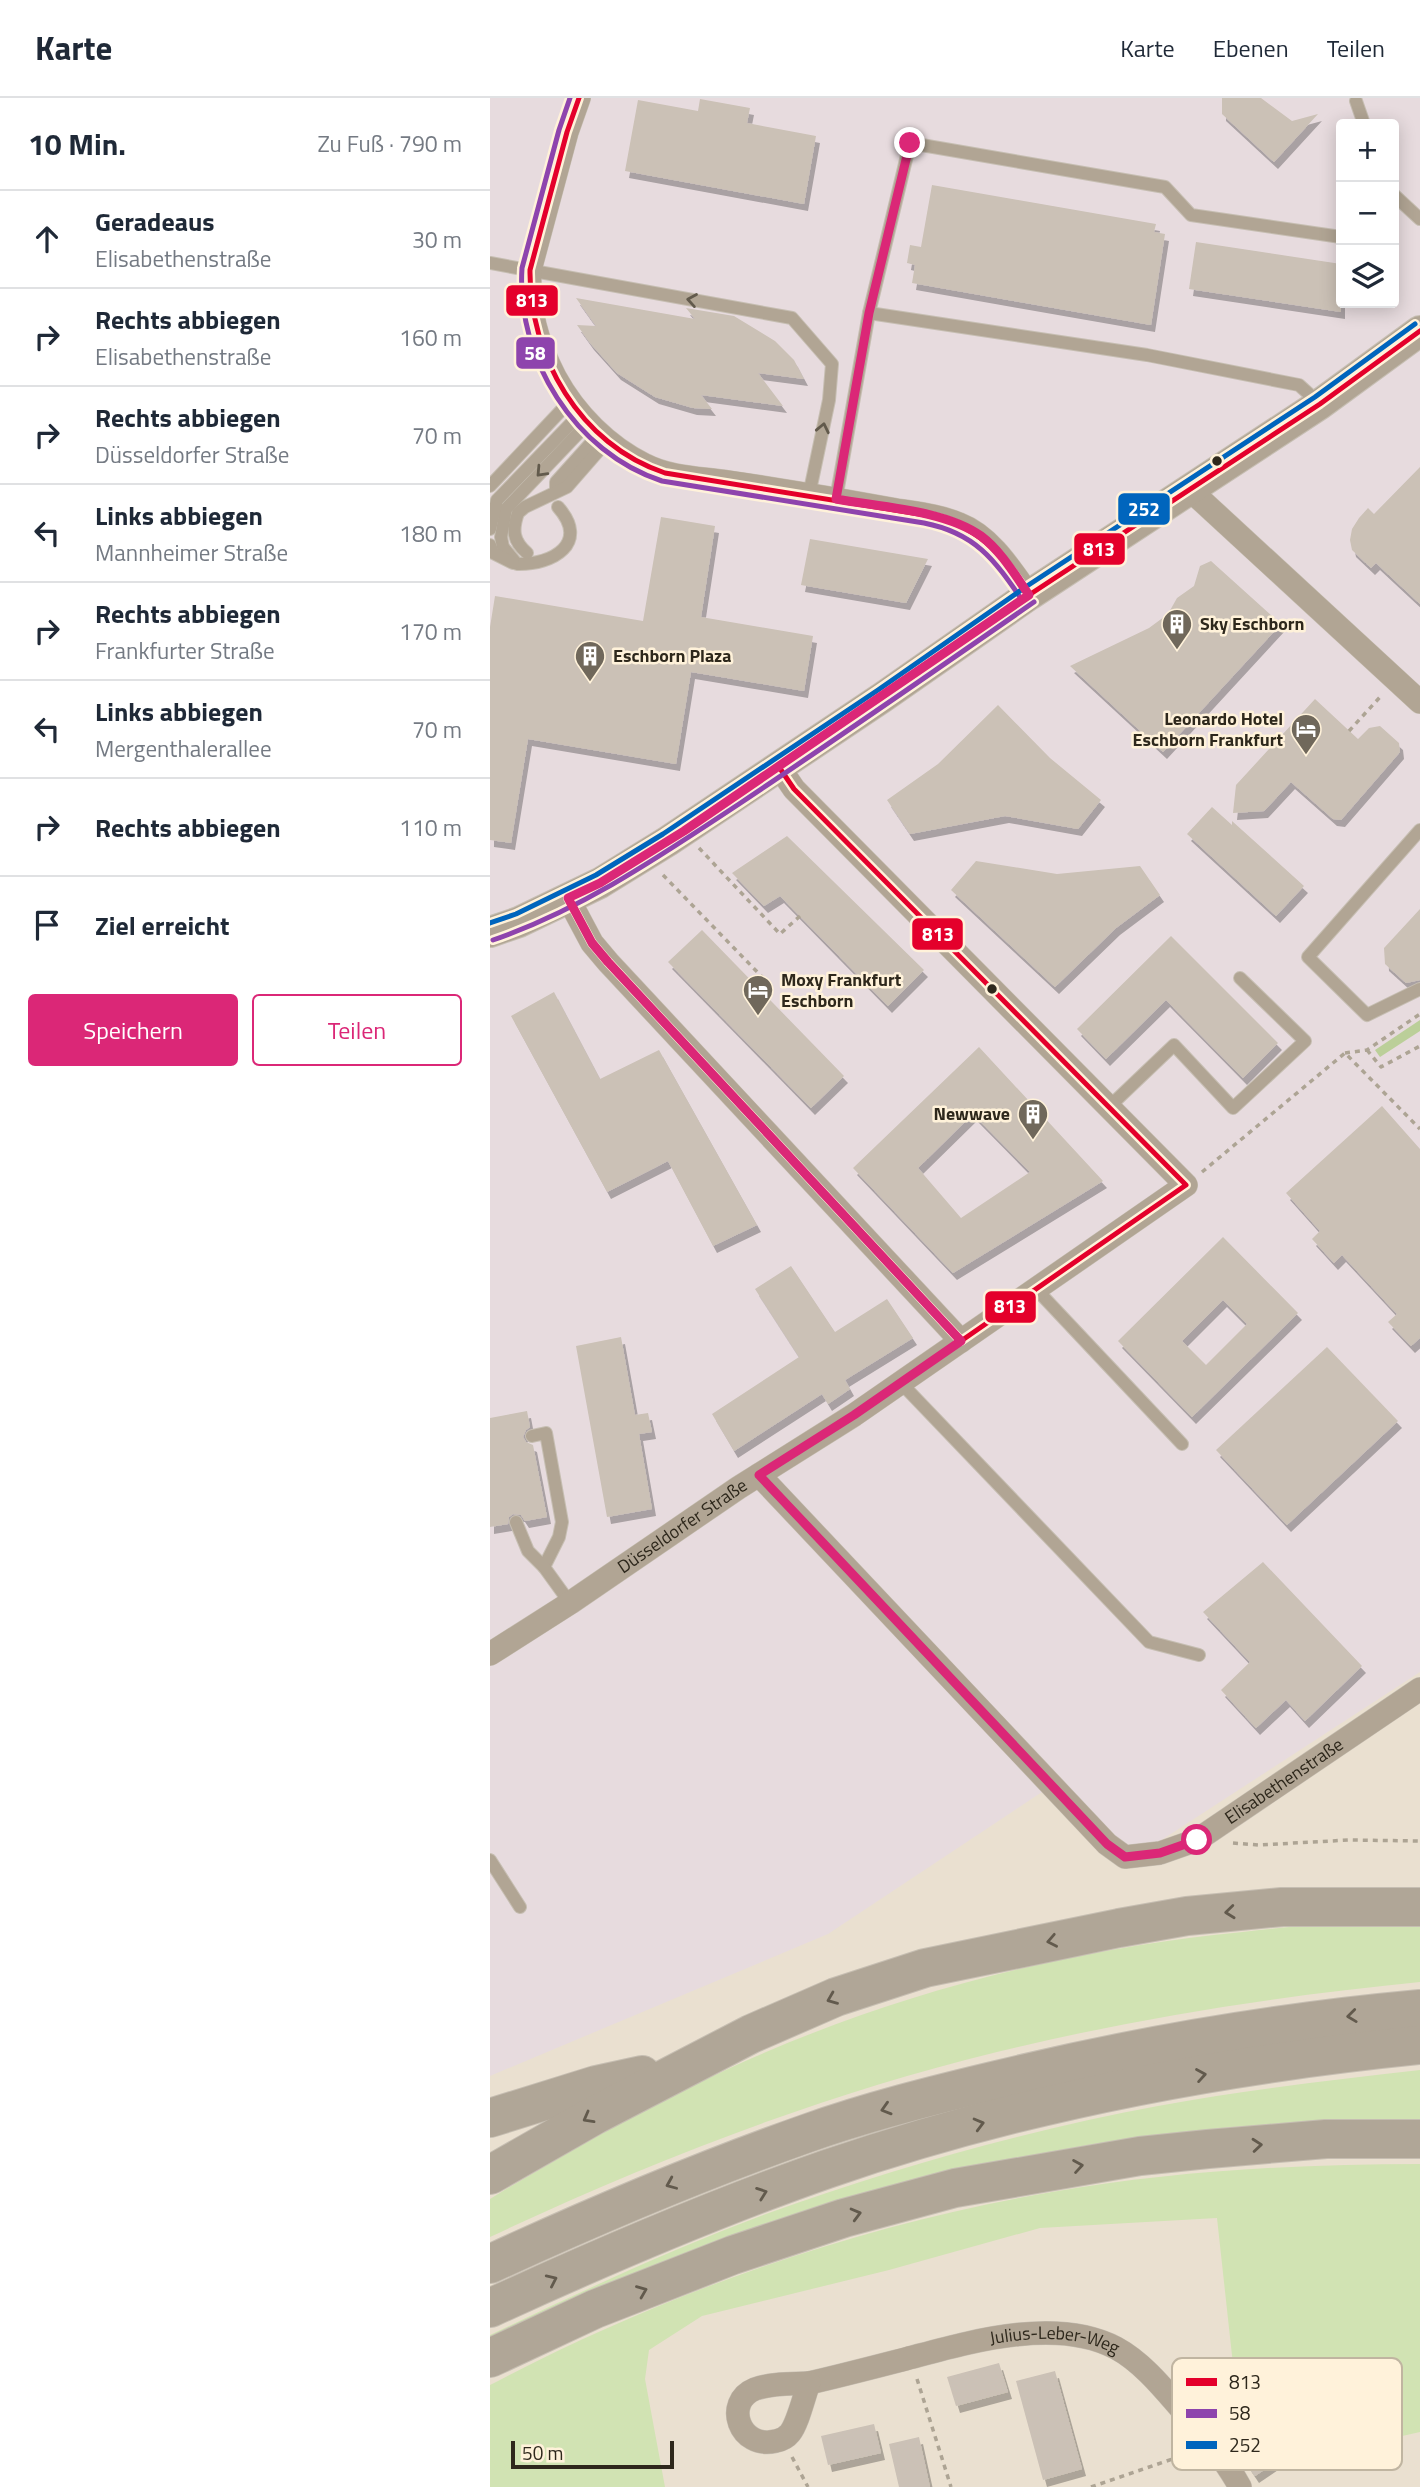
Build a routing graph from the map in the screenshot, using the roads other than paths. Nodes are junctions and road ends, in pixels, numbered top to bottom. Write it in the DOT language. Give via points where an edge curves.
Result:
graph roads {
  1 [pos="579,98"];
  2 [pos="1356,101"];
  3 [pos="1362,119"];
  4 [pos="1399,200"];
  5 [pos="1420,219"];
  6 [pos="1336,236"];
  7 [pos="490,263"];
  8 [pos="530,270"];
  9 [pos="869,313"];
  10 [pos="1420,331"];
  11 [pos="1320,404"];
  12 [pos="589,422"];
  13 [pos="490,486"];
  14 [pos="1189,489"];
  15 [pos="808,495"];
  16 [pos="836,499"];
  17 [pos="558,507"];
  18 [pos="490,529"];
  19 [pos="490,545"];
  20 [pos="527,553"];
  21 [pos="517,564"];
  22 [pos="1029,595"];
  23 [pos="1420,702"];
  24 [pos="779,768"];
  25 [pos="1420,830"];
  26 [pos="563,901"];
  27 [pos="490,912"];
  28 [pos="490,932"];
  29 [pos="1240,978"];
  30 [pos="1420,989"];
  31 [pos="1110,1106"];
  32 [pos="1036,1289"];
  33 [pos="961,1341"];
  34 [pos="901,1383"];
  35 [pos="532,1436"];
  36 [pos="1182,1444"];
  37 [pos="759,1475"];
  38 [pos="516,1522"];
  39 [pos="544,1567"];
  40 [pos="570,1602"];
  41 [pos="490,1654"];
  42 [pos="1199,1656"];
  43 [pos="1420,1689"];
  44 [pos="490,1860"];
  45 [pos="1420,1890"];
  46 [pos="520,1907"];
  47 [pos="1282,1907"];
  48 [pos="1420,1907"];
  49 [pos="1420,2009"];
  50 [pos="1420,2045"];
  51 [pos="692,2065"];
  52 [pos="490,2118"];
  53 [pos="1420,2139"];
  54 [pos="490,2175"];
  55 [pos="490,2264"];
  56 [pos="490,2308"];
  57 [pos="490,2358"];
  58 [pos="809,2383"];
  59 [pos="1172,2399"];
  60 [pos="1228,2470"];
  61 [pos="1240,2487"];
  1 -- 8 [label="street"];
  2 -- 3 [label="lane"];
  4 -- 5 [label="lane"];
  6 -- 9 [label="lane" via="1191,215 1165,187 910,143"];
  7 -- 8 [label="lane"];
  8 -- 12 [label="street" via="529,292 542,351"];
  15 -- 8 [label="lane, one-way" via="830,400 832,364 792,318"];
  9 -- 11 [label="lane" via="1147,355 1299,386"];
  9 -- 16 [label="lane"];
  10 -- 11 [label="street"];
  11 -- 14 [label="street"];
  12 -- 13 [label="lane"];
  12 -- 15 [label="street" via="646,466 681,476"];
  12 -- 18 [label="lane" via="497,500"];
  12 -- 20 [label="lane" via="567,487 518,513 514,536"];
  12 -- 21 [label="lane, one-way" via="506,509 503,548"];
  14 -- 22 [label="street"];
  14 -- 23 [label="street"];
  15 -- 16 [label="street"];
  16 -- 22 [label="street" via="959,524 983,537"];
  17 -- 21 [label="lane" via="569,528 569,540 547,561"];
  19 -- 21 [label="lane" via="493,553"];
  22 -- 24 [label="street"];
  24 -- 26 [label="street" via="644,856"];
  24 -- 31 [label="street" via="794,789"];
  25 -- 30 [label="lane" via="1308,957 1367,1015"];
  26 -- 27 [label="street"];
  26 -- 28 [label="street"];
  26 -- 33 [label="street" via="608,962"];
  29 -- 31 [label="lane" via="1305,1041 1233,1108 1174,1045"];
  31 -- 32 [label="street, Düsseldorfer Straße" via="1186,1185"];
  32 -- 33 [label="street, Düsseldorfer Straße"];
  32 -- 36 [label="lane"];
  33 -- 34 [label="street, Düsseldorfer Straße"];
  34 -- 37 [label="street, Düsseldorfer Straße"];
  34 -- 42 [label="lane" via="1149,1642"];
  35 -- 39 [label="lane" via="546,1433 562,1522"];
  37 -- 40 [label="street, Düsseldorfer Straße"];
  37 -- 43 [label="street, Elisabethenstraße" via="1107,1844 1125,1857 1160,1853 1197,1840"];
  38 -- 39 [label="lane" via="528,1551"];
  39 -- 40 [label="lane"];
  40 -- 41 [label="street, Düsseldorfer Straße"];
  44 -- 46 [label="lane"];
  45 -- 47 [label="highway"];
  47 -- 48 [label="highway"];
  47 -- 51 [label="highway, one-way" via="1146,1923 925,1968 836,1997"];
  49 -- 55 [label="highway, one-way" via="1154,2044 930,2096 690,2176"];
  56 -- 50 [label="highway, one-way" via="705,2214 941,2134 1159,2082 1293,2059"];
  51 -- 52 [label="highway" via="596,2085"];
  51 -- 54 [label="highway, one-way"];
  57 -- 53 [label="highway, one-way" via="595,2309 733,2255 955,2188 1195,2150 1326,2139"];
  58 -- 58 [label="street, Julius-Leber-Weg" via="775,2385 746,2395 738,2413 747,2436 768,2443 783,2439 791,2432"];
  58 -- 59 [label="street, Julius-Leber-Weg" via="959,2344 1014,2334 1071,2333 1116,2348"];
  60 -- 61 [label="street, Julius-Leber-Weg"];
}
